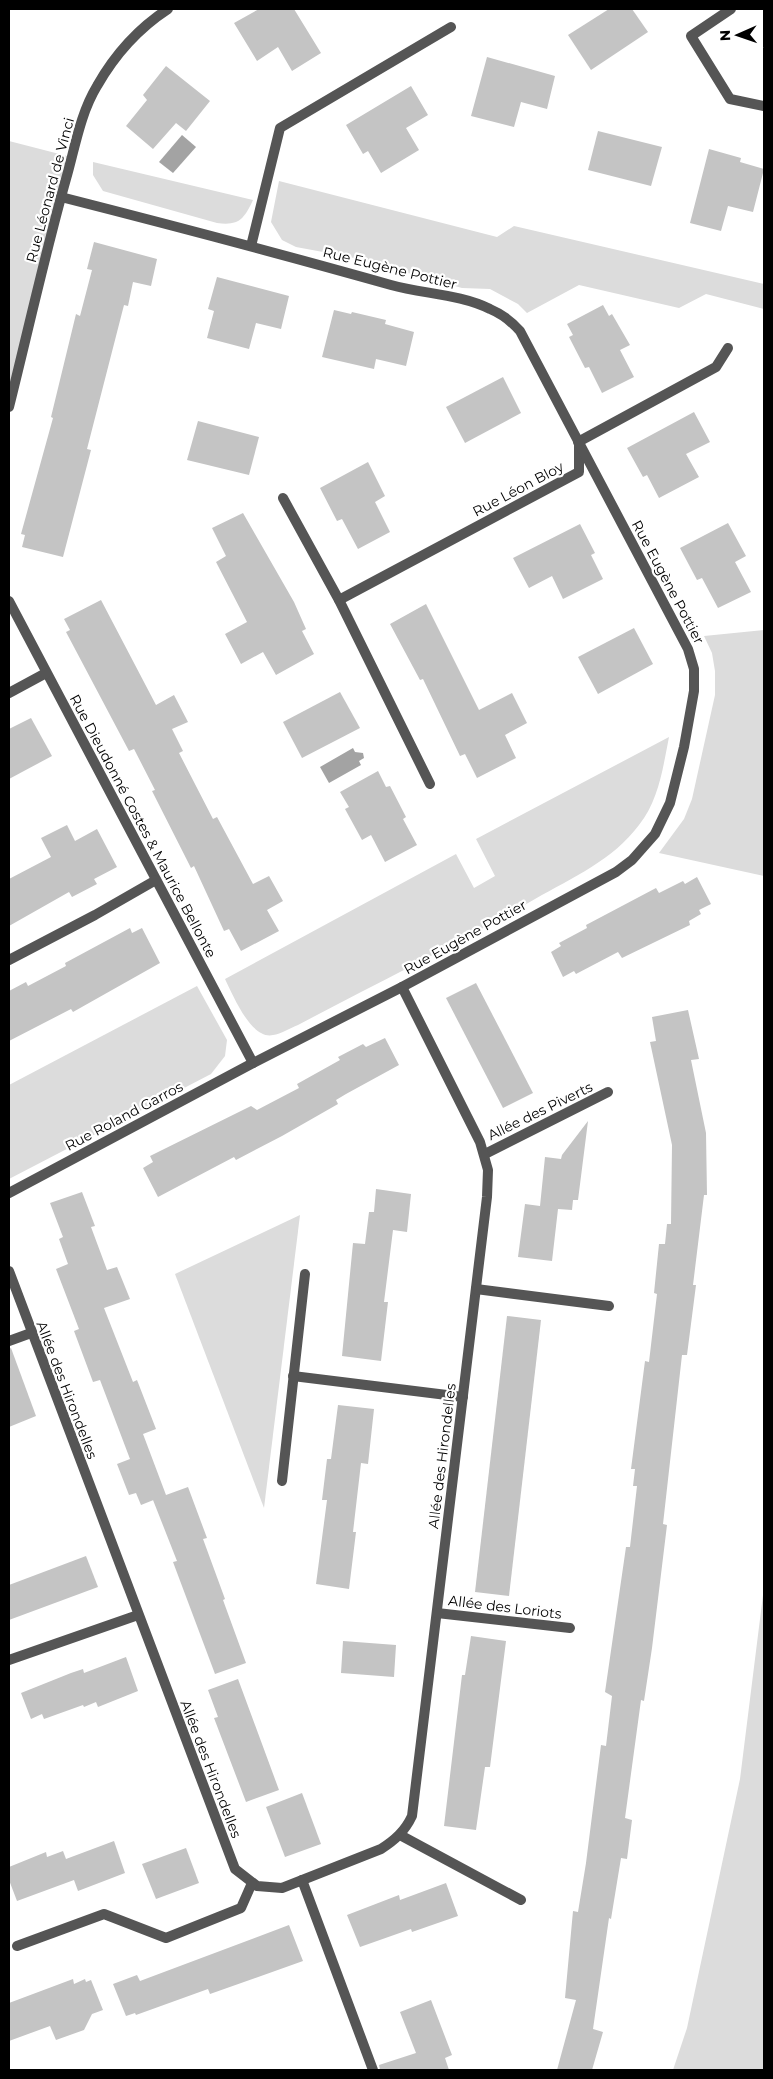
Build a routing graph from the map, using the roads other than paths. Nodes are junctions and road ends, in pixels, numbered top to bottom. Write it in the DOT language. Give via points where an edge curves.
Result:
graph roads {
  1 [pos="168,9"];
  2 [pos="731,9"];
  3 [pos="451,27"];
  4 [pos="764,106"];
  5 [pos="61,197"];
  6 [pos="251,246"];
  7 [pos="728,348"];
  8 [pos="9,407"];
  9 [pos="578,442"];
  10 [pos="283,498"];
  11 [pos="339,600"];
  12 [pos="9,602"];
  13 [pos="46,673"];
  14 [pos="9,693"];
  15 [pos="430,784"];
  16 [pos="156,880"];
  17 [pos="9,960"];
  18 [pos="402,987"];
  19 [pos="253,1063"];
  20 [pos="608,1092"];
  21 [pos="485,1154"];
  22 [pos="9,1193"];
  23 [pos="9,1271"];
  24 [pos="305,1274"];
  25 [pos="476,1289"];
  26 [pos="609,1306"];
  27 [pos="31,1333"];
  28 [pos="9,1341"];
  29 [pos="293,1376"];
  30 [pos="463,1397"];
  31 [pos="282,1482"];
  32 [pos="437,1613"];
  33 [pos="138,1615"];
  34 [pos="570,1628"];
  35 [pos="9,1660"];
  36 [pos="400,1835"];
  37 [pos="302,1880"];
  38 [pos="252,1883"];
  39 [pos="520,1900"];
  40 [pos="17,1946"];
  41 [pos="373,2070"];
  1 -- 5 [label="street, Rue Léonard de Vinci" via="136,36 97,86 80,125"];
  2 -- 4 [label="street" via="690,36 730,99"];
  3 -- 6 [label="street" via="280,128"];
  5 -- 6 [label="street, Rue Eugène Pottier"];
  5 -- 8 [label="street, Rue Léonard de Vinci"];
  6 -- 9 [label="street, Rue Eugène Pottier" via="409,290 448,296 502,315 520,331"];
  7 -- 9 [label="street" via="716,367"];
  9 -- 11 [label="street, Rue Léon Bloy" via="579,472"];
  9 -- 18 [label="street, Rue Eugène Pottier" via="693,662 694,691 670,803 647,844 616,872"];
  10 -- 11 [label="street"];
  11 -- 15 [label="street"];
  12 -- 13 [label="street, Rue Dieudonné Costes & Maurice Bellonte"];
  13 -- 14 [label="street"];
  13 -- 16 [label="street, Rue Dieudonné Costes & Maurice Bellonte"];
  16 -- 17 [label="street"];
  16 -- 19 [label="street, Rue Dieudonné Costes & Maurice Bellonte"];
  18 -- 19 [label="street, Rue Eugène Pottier"];
  18 -- 21 [label="street, Allée des Hirondelles"];
  19 -- 22 [label="street, Rue Roland Garros"];
  20 -- 21 [label="street, Allée des Piverts"];
  21 -- 25 [label="street, Allée des Hirondelles" via="487,1197"];
  23 -- 27 [label="street, Allée des Hirondelles"];
  24 -- 29 [label="street"];
  25 -- 26 [label="street"];
  25 -- 30 [label="street, Allée des Hirondelles"];
  27 -- 28 [label="street"];
  27 -- 33 [label="street, Allée des Hirondelles"];
  29 -- 30 [label="street"];
  29 -- 31 [label="street"];
  30 -- 32 [label="street, Allée des Hirondelles"];
  32 -- 34 [label="street, Allée des Loriots"];
  32 -- 36 [label="street, Allée des Hirondelles" via="412,1816"];
  33 -- 35 [label="street"];
  33 -- 38 [label="street, Allée des Hirondelles" via="235,1869"];
  36 -- 37 [label="street, Allée des Hirondelles" via="381,1849"];
  36 -- 39 [label="street"];
  37 -- 38 [label="street, Allée des Hirondelles" via="275,1889"];
  37 -- 41 [label="street"];
  38 -- 40 [label="street" via="241,1908 166,1938 104,1914"];
}
